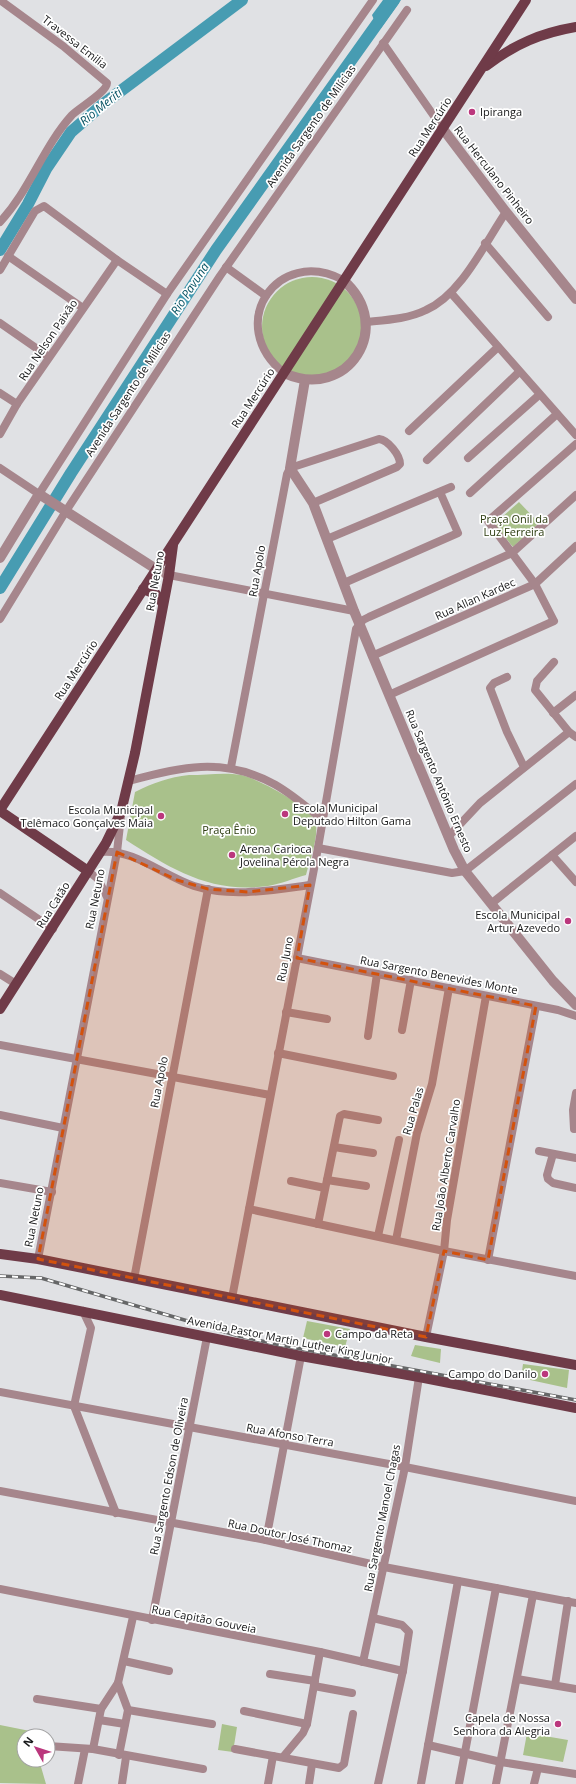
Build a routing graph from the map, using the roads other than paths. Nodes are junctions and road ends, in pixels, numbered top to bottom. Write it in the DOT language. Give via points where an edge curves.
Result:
graph roads {
  1 [pos="0,0"];
  2 [pos="374,0"];
  3 [pos="526,0"];
  4 [pos="407,10"];
  5 [pos="511,23"];
  6 [pos="576,26"];
  7 [pos="522,42"];
  8 [pos="384,43"];
  9 [pos="480,71"];
  10 [pos="443,129"];
  11 [pos="506,212"];
  12 [pos="0,222"];
  13 [pos="485,244"];
  14 [pos="8,256"];
  15 [pos="117,260"];
  16 [pos="226,267"];
  17 [pos="0,270"];
  18 [pos="343,280"];
  19 [pos="451,293"];
  20 [pos="167,294"];
  21 [pos="266,296"];
  22 [pos="576,299"];
  23 [pos="83,308"];
  24 [pos="548,316"];
  25 [pos="366,322"];
  26 [pos="0,323"];
  27 [pos="498,347"];
  28 [pos="49,357"];
  29 [pos="519,372"];
  30 [pos="284,373"];
  31 [pos="305,380"];
  32 [pos="0,393"];
  33 [pos="540,395"];
  34 [pos="17,404"];
  35 [pos="557,414"];
  36 [pos="409,431"];
  37 [pos="0,434"];
  38 [pos="576,435"];
  39 [pos="576,444"];
  40 [pos="468,458"];
  41 [pos="427,460"];
  42 [pos="0,468"];
  43 [pos="290,468"];
  44 [pos="451,487"];
  45 [pos="440,492"];
  46 [pos="470,493"];
  47 [pos="42,495"];
  48 [pos="576,495"];
  49 [pos="313,502"];
  50 [pos="65,510"];
  51 [pos="327,539"];
  52 [pos="173,543"];
  53 [pos="576,546"];
  54 [pos="512,554"];
  55 [pos="0,558"];
  56 [pos="156,569"];
  57 [pos="169,575"];
  58 [pos="344,583"];
  59 [pos="535,584"];
  60 [pos="143,589"];
  61 [pos="265,593"];
  62 [pos="163,604"];
  63 [pos="354,611"];
  64 [pos="0,619"];
  65 [pos="359,623"];
  66 [pos="372,656"];
  67 [pos="554,662"];
  68 [pos="507,677"];
  69 [pos="389,695"];
  70 [pos="576,695"];
  71 [pos="553,713"];
  72 [pos="569,732"];
  73 [pos="576,737"];
  74 [pos="232,767"];
  75 [pos="524,767"];
  76 [pos="129,780"];
  77 [pos="576,784"];
  78 [pos="0,811"];
  79 [pos="122,812"];
  80 [pos="322,819"];
  81 [pos="576,836"];
  82 [pos="448,837"];
  83 [pos="318,848"];
  84 [pos="101,852"];
  85 [pos="117,852"];
  86 [pos="552,855"];
  87 [pos="88,871"];
  88 [pos="466,872"];
  89 [pos="576,882"];
  90 [pos="310,885"];
  91 [pos="208,890"];
  92 [pos="0,893"];
  93 [pos="108,898"];
  94 [pos="492,903"];
  95 [pos="52,929"];
  96 [pos="297,958"];
  97 [pos="0,974"];
  98 [pos="377,974"];
  99 [pos="411,980"];
  100 [pos="16,984"];
  101 [pos="449,988"];
  102 [pos="486,996"];
  103 [pos="576,1004"];
  104 [pos="536,1006"];
  105 [pos="0,1009"];
  106 [pos="286,1012"];
  107 [pos="575,1014"];
  108 [pos="327,1019"];
  109 [pos="402,1030"];
  110 [pos="368,1036"];
  111 [pos="0,1045"];
  112 [pos="278,1053"];
  113 [pos="75,1060"];
  114 [pos="393,1076"];
  115 [pos="172,1078"];
  116 [pos="576,1093"];
  117 [pos="270,1095"];
  118 [pos="0,1116"];
  119 [pos="378,1120"];
  120 [pos="63,1128"];
  121 [pos="574,1129"];
  122 [pos="399,1140"];
  123 [pos="334,1147"];
  124 [pos="539,1151"];
  125 [pos="374,1153"];
  126 [pos="553,1154"];
  127 [pos="576,1158"];
  128 [pos="291,1181"];
  129 [pos="0,1183"];
  130 [pos="326,1184"];
  131 [pos="366,1186"];
  132 [pos="576,1188"];
  133 [pos="52,1192"];
  134 [pos="249,1209"];
  135 [pos="318,1224"];
  136 [pos="378,1236"];
  137 [pos="396,1240"];
  138 [pos="444,1251"];
  139 [pos="0,1254"];
  140 [pos="38,1259"];
  141 [pos="488,1260"];
  142 [pos="576,1276"];
  143 [pos="134,1279"];
  144 [pos="0,1295"];
  145 [pos="232,1298"];
  146 [pos="83,1311"];
  147 [pos="98,1314"];
  148 [pos="90,1328"];
  149 [pos="207,1337"];
  150 [pos="426,1337"];
  151 [pos="301,1356"];
  152 [pos="576,1365"];
  153 [pos="420,1377"];
  154 [pos="0,1392"];
  155 [pos="74,1406"];
  156 [pos="576,1408"];
  157 [pos="189,1428"];
  158 [pos="284,1445"];
  159 [pos="405,1467"];
  160 [pos="0,1491"];
  161 [pos="576,1501"];
  162 [pos="116,1513"];
  163 [pos="171,1523"];
  164 [pos="266,1540"];
  165 [pos="384,1567"];
  166 [pos="458,1581"];
  167 [pos="496,1588"];
  168 [pos="0,1589"];
  169 [pos="533,1595"];
  170 [pos="572,1602"];
  171 [pos="133,1617"];
  172 [pos="373,1618"];
  173 [pos="152,1620"];
  174 [pos="320,1652"];
  175 [pos="124,1660"];
  176 [pos="363,1662"];
  177 [pos="403,1671"];
  178 [pos="169,1672"];
  179 [pos="270,1674"];
  180 [pos="517,1679"];
  181 [pos="118,1683"];
  182 [pos="314,1683"];
  183 [pos="555,1685"];
  184 [pos="576,1688"];
  185 [pos="352,1693"];
  186 [pos="37,1699"];
  187 [pos="101,1709"];
  188 [pos="128,1710"];
  189 [pos="244,1711"];
  190 [pos="353,1714"];
  191 [pos="99,1720"];
  192 [pos="125,1724"];
  193 [pos="212,1724"];
  194 [pos="307,1724"];
  195 [pos="428,1745"];
  196 [pos="56,1747"];
  197 [pos="89,1749"];
  198 [pos="235,1750"];
  199 [pos="464,1754"];
  200 [pos="122,1756"];
  201 [pos="273,1756"];
  202 [pos="283,1757"];
  203 [pos="501,1762"];
  204 [pos="312,1764"];
  205 [pos="538,1768"];
  206 [pos="203,1769"];
  207 [pos="576,1774"];
  208 [pos="78,1784"];
  209 [pos="122,1784"];
  210 [pos="268,1784"];
  211 [pos="309,1784"];
  212 [pos="378,1784"];
  213 [pos="421,1784"];
  214 [pos="459,1784"];
  215 [pos="496,1784"];
  216 [pos="534,1784"];
  1 -- 12 [label="street, Travessa Emilia" via="63,46 107,83 104,90 86,102 66,122 14,206"];
  2 -- 20 [label="street, Avenida Sargento de Milícias"];
  3 -- 5 [label="main road, Rua Mercúrio"];
  4 -- 8 [label="street, Avenida Sargento de Milícias"];
  5 -- 7 [label="main road" via="513,33"];
  5 -- 9 [label="main road, Rua Mercúrio"];
  6 -- 7 [label="main road"];
  7 -- 9 [label="main road"];
  8 -- 10 [label="street, Rua Herculano Pinheiro"];
  8 -- 16 [label="street, Avenida Sargento de Milícias"];
  9 -- 10 [label="main road, Rua Mercúrio"];
  10 -- 11 [label="street, Rua Herculano Pinheiro"];
  10 -- 18 [label="main road, Rua Mercúrio"];
  11 -- 13 [label="street"];
  11 -- 22 [label="street, Rua Herculano Pinheiro"];
  13 -- 19 [label="street"];
  13 -- 24 [label="street"];
  14 -- 15 [label="street" via="34,211 40,206 47,208"];
  14 -- 17 [label="street"];
  14 -- 23 [label="street"];
  15 -- 20 [label="street"];
  15 -- 23 [label="street, Rua Nelson Paixão"];
  16 -- 21 [label="street"];
  16 -- 50 [label="street, Avenida Sargento de Milícias"];
  18 -- 21 [label="street" via="332,274 307,271 284,279"];
  18 -- 25 [label="street" via="359,298"];
  18 -- 30 [label="main road, Rua Mercúrio"];
  19 -- 25 [label="street" via="426,311"];
  19 -- 27 [label="street"];
  20 -- 47 [label="street, Avenida Sargento de Milícias"];
  21 -- 30 [label="street" via="257,323 259,338 272,364"];
  23 -- 28 [label="street, Rua Nelson Paixão"];
  25 -- 31 [label="street" via="360,350 347,367 327,378"];
  26 -- 28 [label="street"];
  27 -- 29 [label="street"];
  27 -- 36 [label="street"];
  28 -- 34 [label="street, Rua Nelson Paixão"];
  29 -- 33 [label="street"];
  29 -- 41 [label="street"];
  30 -- 31 [label="street"];
  30 -- 52 [label="main road, Rua Mercúrio"];
  31 -- 43 [label="street, Rua Apolo"];
  32 -- 34 [label="street"];
  33 -- 35 [label="street"];
  33 -- 40 [label="street"];
  34 -- 37 [label="street, Rua Nelson Paixão"];
  35 -- 38 [label="street"];
  35 -- 46 [label="street"];
  39 -- 54 [label="street" via="488,521"];
  42 -- 47 [label="street"];
  43 -- 49 [label="street, Rua Sargento Antônio Ernesto"];
  43 -- 49 [label="street" via="379,439 388,443 400,459 397,467"];
  43 -- 61 [label="street, Rua Apolo"];
  44 -- 45 [label="street"];
  45 -- 51 [label="street"];
  45 -- 58 [label="street" via="458,533"];
  47 -- 50 [label="street"];
  47 -- 55 [label="street, Avenida Sargento de Milícias"];
  48 -- 54 [label="street"];
  49 -- 51 [label="street, Rua Sargento Antônio Ernesto"];
  50 -- 56 [label="street"];
  50 -- 64 [label="street, Avenida Sargento de Milícias"];
  51 -- 58 [label="street, Rua Sargento Antônio Ernesto"];
  52 -- 56 [label="main road, Rua Mercúrio"];
  52 -- 57 [label="main road, Rua Netuno"];
  53 -- 59 [label="street, Rua Allan Kardec"];
  54 -- 59 [label="street"];
  54 -- 65 [label="street"];
  56 -- 57 [label="street"];
  56 -- 60 [label="main road, Rua Mercúrio"];
  57 -- 61 [label="street"];
  57 -- 62 [label="main road, Rua Netuno"];
  58 -- 63 [label="street, Rua Sargento Antônio Ernesto"];
  59 -- 66 [label="street, Rua Allan Kardec"];
  59 -- 69 [label="street" via="554,621"];
  60 -- 62 [label="main road" via="156,594"];
  60 -- 78 [label="main road, Rua Mercúrio"];
  61 -- 63 [label="street"];
  61 -- 74 [label="street, Rua Apolo"];
  62 -- 76 [label="main road, Rua Netuno"];
  63 -- 65 [label="street, Rua Sargento Antônio Ernesto"];
  65 -- 66 [label="street, Rua Sargento Antônio Ernesto"];
  65 -- 80 [label="street, Rua Juno" via="354,636"];
  66 -- 69 [label="street, Rua Sargento Antônio Ernesto"];
  67 -- 71 [label="street" via="535,685 535,690"];
  68 -- 75 [label="street" via="494,683 490,688"];
  69 -- 82 [label="street, Rua Sargento Antônio Ernesto"];
  70 -- 71 [label="street"];
  71 -- 72 [label="street"];
  72 -- 73 [label="street"];
  72 -- 75 [label="street"];
  74 -- 76 [label="street" via="184,767"];
  74 -- 80 [label="street" via="272,782"];
  75 -- 82 [label="street" via="480,803"];
  76 -- 79 [label="main road, Rua Netuno"];
  77 -- 88 [label="street"];
  78 -- 87 [label="main road"];
  79 -- 84 [label="main road, Rua Catão"];
  79 -- 85 [label="street, Rua Netuno"];
  80 -- 83 [label="street, Rua Juno"];
  81 -- 86 [label="street"];
  82 -- 88 [label="street, Rua Sargento Antônio Ernesto"];
  83 -- 88 [label="street" via="452,873"];
  83 -- 90 [label="street, Rua Juno"];
  84 -- 85 [label="street"];
  84 -- 87 [label="main road, Rua Catão"];
  85 -- 91 [label="street" via="139,860 177,880"];
  85 -- 93 [label="street, Rua Netuno"];
  86 -- 89 [label="street"];
  86 -- 94 [label="street"];
  87 -- 93 [label="street" via="98,879"];
  87 -- 95 [label="main road, Rua Catão"];
  88 -- 94 [label="street, Rua Sargento Antônio Ernesto"];
  90 -- 91 [label="street" via="248,892"];
  90 -- 96 [label="street, Rua Juno"];
  91 -- 115 [label="street, Rua Apolo"];
  92 -- 95 [label="street"];
  93 -- 113 [label="street, Rua Netuno"];
  94 -- 103 [label="street, Rua Sargento Antônio Ernesto" via="553,981"];
  95 -- 100 [label="main road, Rua Catão"];
  96 -- 98 [label="street, Rua Sargento Benevides Monte"];
  96 -- 106 [label="street, Rua Juno"];
  97 -- 100 [label="street"];
  98 -- 99 [label="street, Rua Sargento Benevides Monte"];
  98 -- 110 [label="street"];
  99 -- 101 [label="street, Rua Sargento Benevides Monte"];
  99 -- 109 [label="street"];
  100 -- 105 [label="main road, Rua Catão"];
  101 -- 102 [label="street, Rua Sargento Benevides Monte"];
  101 -- 137 [label="street, Rua Palas" via="432,1084 417,1133"];
  102 -- 104 [label="street, Rua Sargento Benevides Monte"];
  102 -- 138 [label="street, Rua João Alberto Carvalho" via="447,1220"];
  104 -- 107 [label="street, Rua Sargento Benevides Monte"];
  104 -- 141 [label="street"];
  106 -- 108 [label="street"];
  106 -- 112 [label="street, Rua Juno"];
  111 -- 113 [label="street"];
  112 -- 114 [label="street"];
  112 -- 117 [label="street, Rua Juno"];
  113 -- 115 [label="street"];
  113 -- 120 [label="street, Rua Netuno"];
  115 -- 117 [label="street"];
  115 -- 143 [label="street, Rua Apolo"];
  116 -- 121 [label="street" via="573,1110"];
  117 -- 134 [label="street, Rua Juno"];
  118 -- 120 [label="street"];
  119 -- 123 [label="street" via="341,1115"];
  120 -- 133 [label="street, Rua Netuno"];
  122 -- 136 [label="street"];
  123 -- 125 [label="street"];
  123 -- 130 [label="street"];
  124 -- 126 [label="street"];
  126 -- 127 [label="street"];
  126 -- 132 [label="street" via="548,1178 553,1183"];
  128 -- 130 [label="street"];
  129 -- 133 [label="street"];
  130 -- 131 [label="street"];
  130 -- 135 [label="street"];
  133 -- 140 [label="street, Rua Netuno"];
  134 -- 135 [label="street"];
  134 -- 145 [label="street, Rua Juno"];
  135 -- 136 [label="street"];
  136 -- 137 [label="street"];
  137 -- 138 [label="street"];
  138 -- 141 [label="street"];
  138 -- 150 [label="street, Rua João Alberto Carvalho"];
  139 -- 140 [label="main road"];
  140 -- 143 [label="main road"];
  141 -- 142 [label="street"];
  143 -- 145 [label="main road"];
  144 -- 146 [label="main road, Avenida Pastor Martin Luther King Junior"];
  145 -- 150 [label="main road"];
  146 -- 147 [label="main road, Avenida Pastor Martin Luther King Junior"];
  146 -- 148 [label="street"];
  147 -- 148 [label="street"];
  147 -- 149 [label="main road, Avenida Pastor Martin Luther King Junior"];
  148 -- 155 [label="street"];
  149 -- 151 [label="main road, Avenida Pastor Martin Luther King Junior"];
  149 -- 157 [label="street, Rua Sargento Edson de Oliveira"];
  150 -- 152 [label="main road"];
  151 -- 153 [label="main road, Avenida Pastor Martin Luther King Junior"];
  151 -- 158 [label="street"];
  153 -- 156 [label="main road, Avenida Pastor Martin Luther King Junior"];
  153 -- 159 [label="street, Rua Sargento Manoel Chagas"];
  154 -- 155 [label="street, Rua Afonso Terra"];
  155 -- 157 [label="street, Rua Afonso Terra"];
  155 -- 162 [label="street"];
  157 -- 158 [label="street, Rua Afonso Terra"];
  157 -- 163 [label="street, Rua Sargento Edson de Oliveira"];
  158 -- 159 [label="street, Rua Afonso Terra"];
  158 -- 164 [label="street"];
  159 -- 161 [label="street, Rua Afonso Terra"];
  159 -- 165 [label="street, Rua Sargento Manoel Chagas"];
  160 -- 162 [label="street, Rua Doutor José Thomaz"];
  162 -- 163 [label="street, Rua Doutor José Thomaz"];
  163 -- 164 [label="street, Rua Doutor José Thomaz"];
  163 -- 173 [label="street, Rua Sargento Edson de Oliveira"];
  164 -- 165 [label="street, Rua Doutor José Thomaz"];
  165 -- 166 [label="street, Rua Doutor José Thomaz"];
  165 -- 172 [label="street, Rua Sargento Manoel Chagas"];
  166 -- 167 [label="street, Rua Doutor José Thomaz"];
  166 -- 195 [label="street"];
  167 -- 169 [label="street, Rua Doutor José Thomaz"];
  167 -- 199 [label="street"];
  168 -- 171 [label="street, Rua Capitão Gouveia"];
  169 -- 170 [label="street, Rua Doutor José Thomaz"];
  169 -- 180 [label="street"];
  170 -- 183 [label="street"];
  171 -- 173 [label="street, Rua Capitão Gouveia"];
  171 -- 175 [label="street"];
  172 -- 176 [label="street, Rua Sargento Manoel Chagas"];
  172 -- 177 [label="street" via="402,1624 409,1629"];
  173 -- 174 [label="street, Rua Capitão Gouveia"];
  174 -- 176 [label="street, Rua Capitão Gouveia"];
  174 -- 182 [label="street"];
  175 -- 178 [label="street"];
  175 -- 181 [label="street"];
  176 -- 177 [label="street, Rua Capitão Gouveia"];
  177 -- 212 [label="street"];
  179 -- 182 [label="street"];
  180 -- 183 [label="street"];
  180 -- 203 [label="street"];
  181 -- 187 [label="street"];
  181 -- 188 [label="street"];
  182 -- 185 [label="street"];
  182 -- 194 [label="street"];
  183 -- 184 [label="street"];
  186 -- 187 [label="street"];
  187 -- 191 [label="street"];
  188 -- 192 [label="street"];
  188 -- 193 [label="street"];
  189 -- 194 [label="street"];
  190 -- 204 [label="street" via="344,1764 339,1768"];
  191 -- 192 [label="street"];
  191 -- 197 [label="street"];
  192 -- 200 [label="street"];
  194 -- 202 [label="street"];
  195 -- 199 [label="street"];
  195 -- 213 [label="street"];
  196 -- 197 [label="street"];
  197 -- 200 [label="street"];
  197 -- 208 [label="street"];
  198 -- 201 [label="street"];
  199 -- 203 [label="street"];
  199 -- 214 [label="street"];
  200 -- 206 [label="street"];
  200 -- 209 [label="street"];
  201 -- 202 [label="street"];
  201 -- 210 [label="street"];
  202 -- 204 [label="street"];
  203 -- 205 [label="street"];
  203 -- 215 [label="street"];
  204 -- 211 [label="street"];
  205 -- 207 [label="street"];
  205 -- 216 [label="street"];
}
